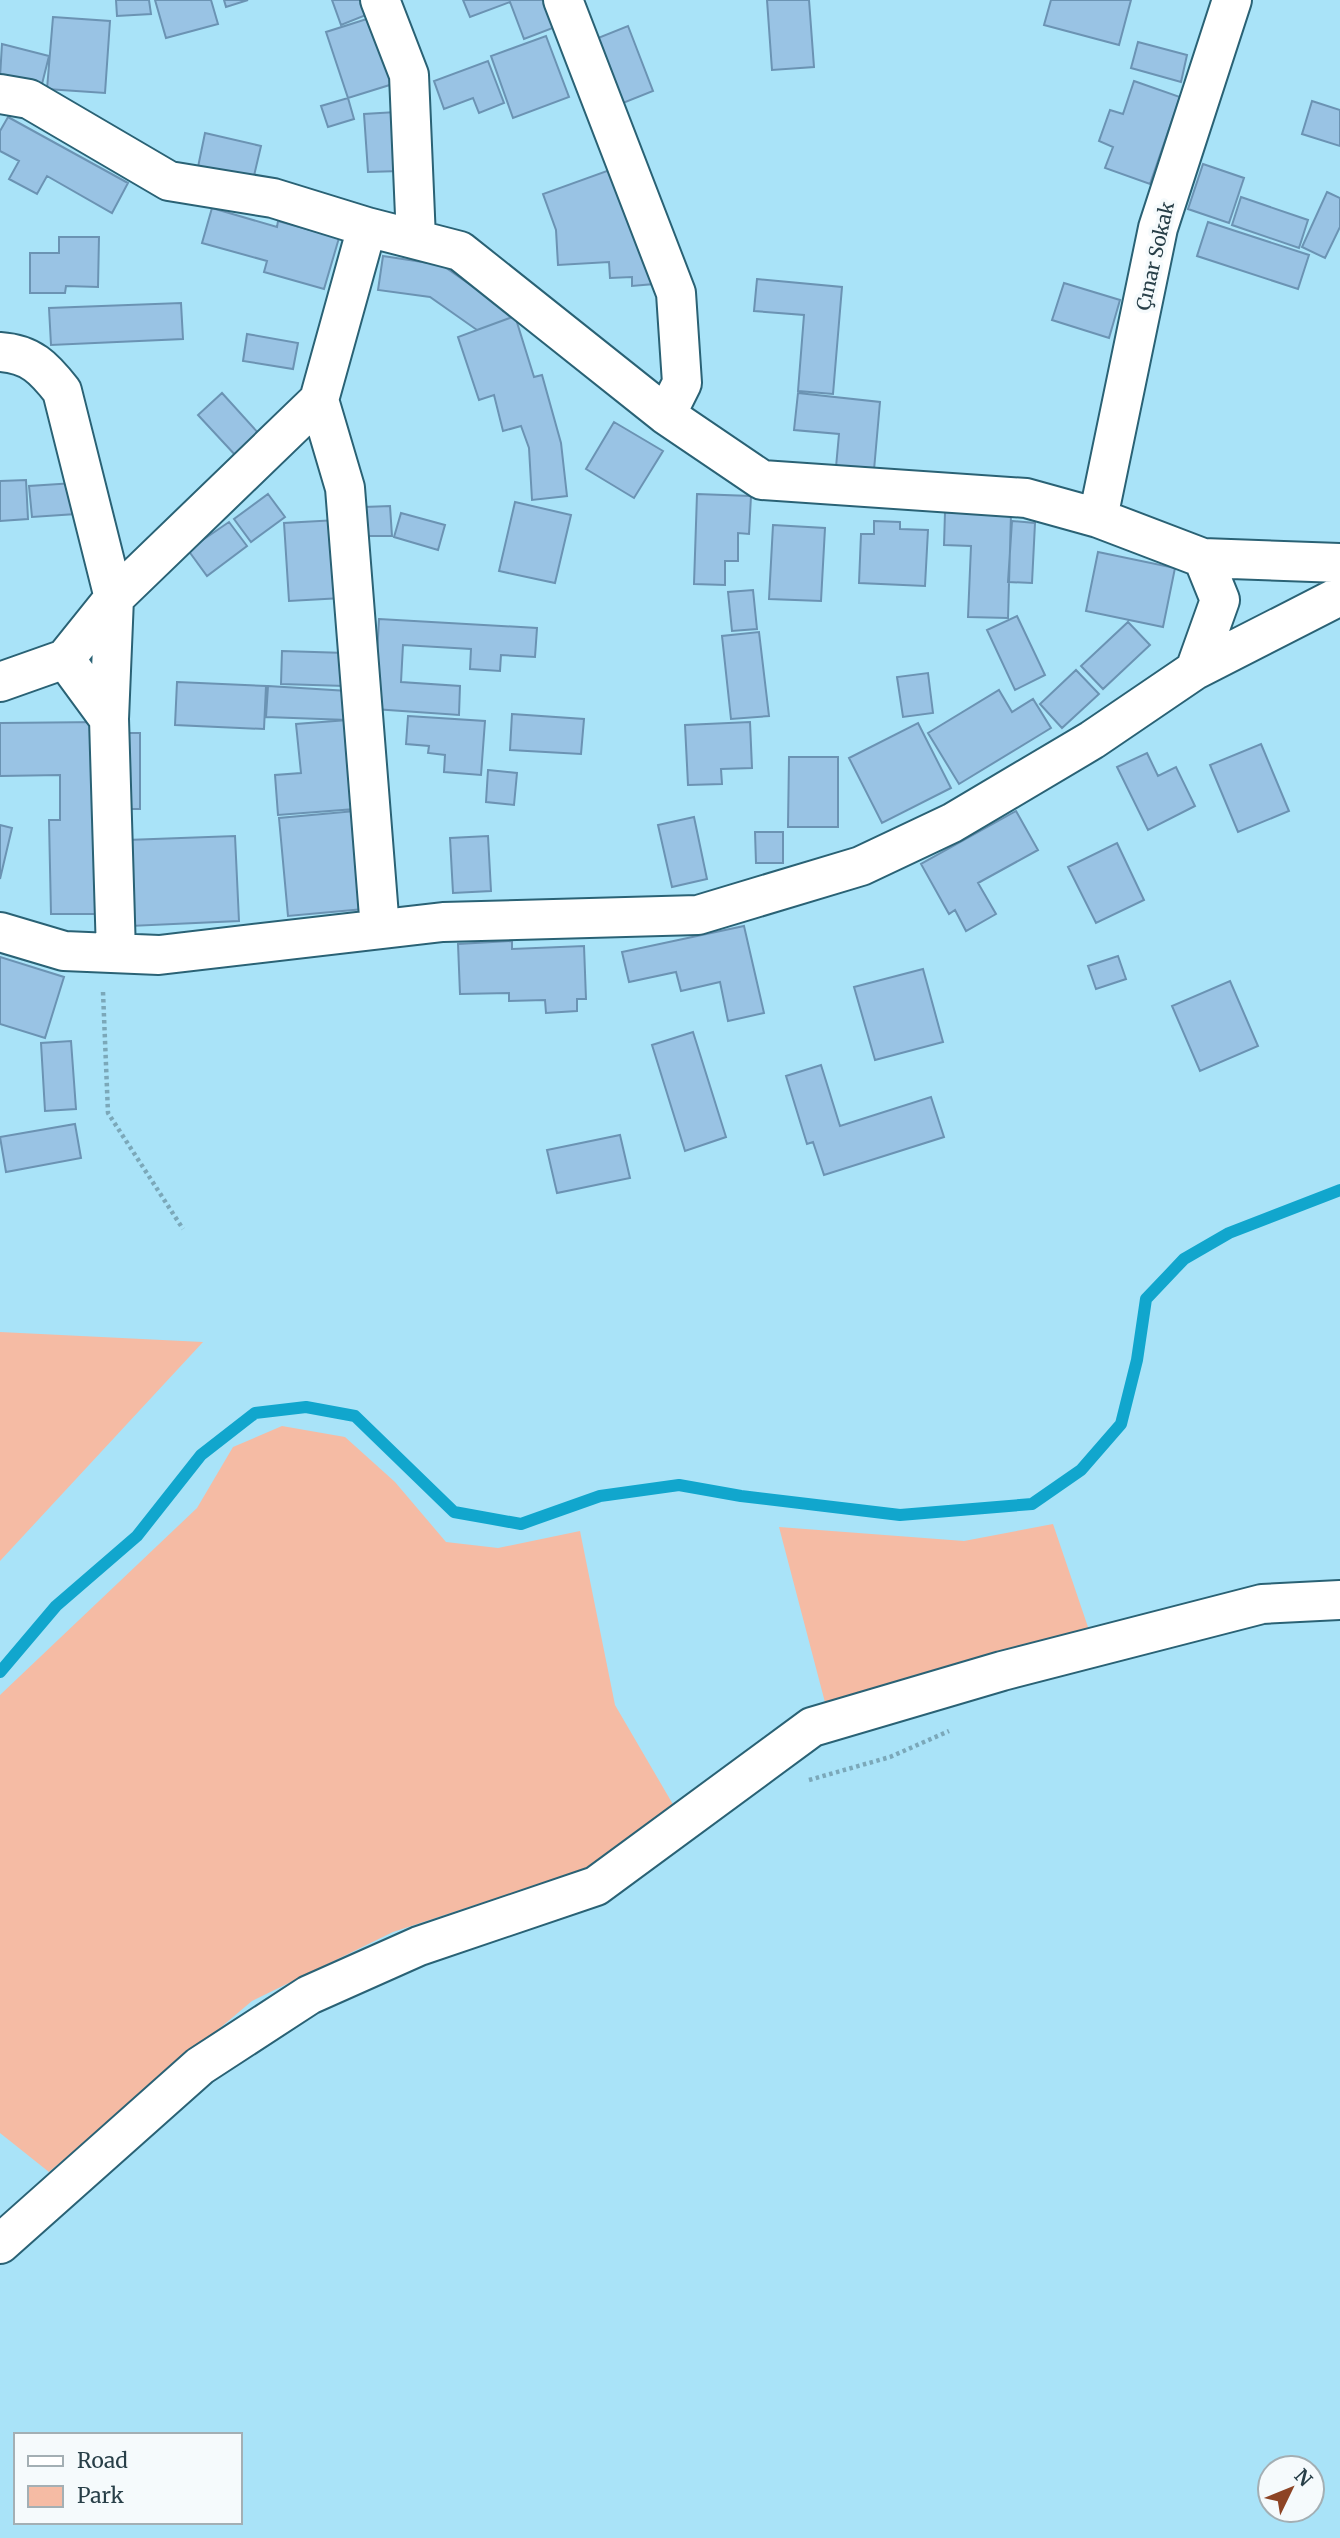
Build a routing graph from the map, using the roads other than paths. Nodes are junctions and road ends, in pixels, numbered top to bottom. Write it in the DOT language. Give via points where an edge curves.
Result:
graph roads {
  1 [pos="380,0"];
  2 [pos="563,0"];
  3 [pos="1232,0"];
  4 [pos="0,94"];
  5 [pos="367,227"];
  6 [pos="416,239"];
  7 [pos="0,352"];
  8 [pos="320,400"];
  9 [pos="666,415"];
  10 [pos="1098,518"];
  11 [pos="1203,558"];
  12 [pos="1340,563"];
  13 [pos="1340,596"];
  14 [pos="114,598"];
  15 [pos="65,659"];
  16 [pos="1195,670"];
  17 [pos="0,682"];
  18 [pos="109,719"];
  19 [pos="380,929"];
  20 [pos="0,932"];
  21 [pos="109,953"];
  22 [pos="1340,1600"];
  23 [pos="0,2244"];
  1 -- 6 [label="street" via="409,75"];
  2 -- 9 [label="street" via="676,293 682,383"];
  3 -- 10 [label="street, Çınar Sokak" via="1158,228"];
  4 -- 5 [label="street" via="29,99 169,181 273,198"];
  5 -- 6 [label="street"];
  5 -- 8 [label="street"];
  6 -- 9 [label="street" via="460,251"];
  7 -- 14 [label="street" via="15,353 42,366 62,391"];
  8 -- 14 [label="street"];
  8 -- 19 [label="street" via="345,488"];
  9 -- 10 [label="street" via="762,480 1026,498"];
  10 -- 11 [label="street"];
  11 -- 12 [label="street"];
  11 -- 16 [label="street" via="1220,600"];
  13 -- 16 [label="street"];
  14 -- 15 [label="street"];
  14 -- 18 [label="street"];
  15 -- 17 [label="street"];
  15 -- 18 [label="street"];
  16 -- 19 [label="street" via="1093,740 952,823 861,866 698,915 443,922"];
  18 -- 21 [label="street"];
  19 -- 21 [label="street" via="159,955"];
  20 -- 21 [label="street" via="64,951"];
  22 -- 23 [label="street" via="1262,1604 1002,1671 812,1727 596,1886 419,1946 309,1995 200,2066"];
}
